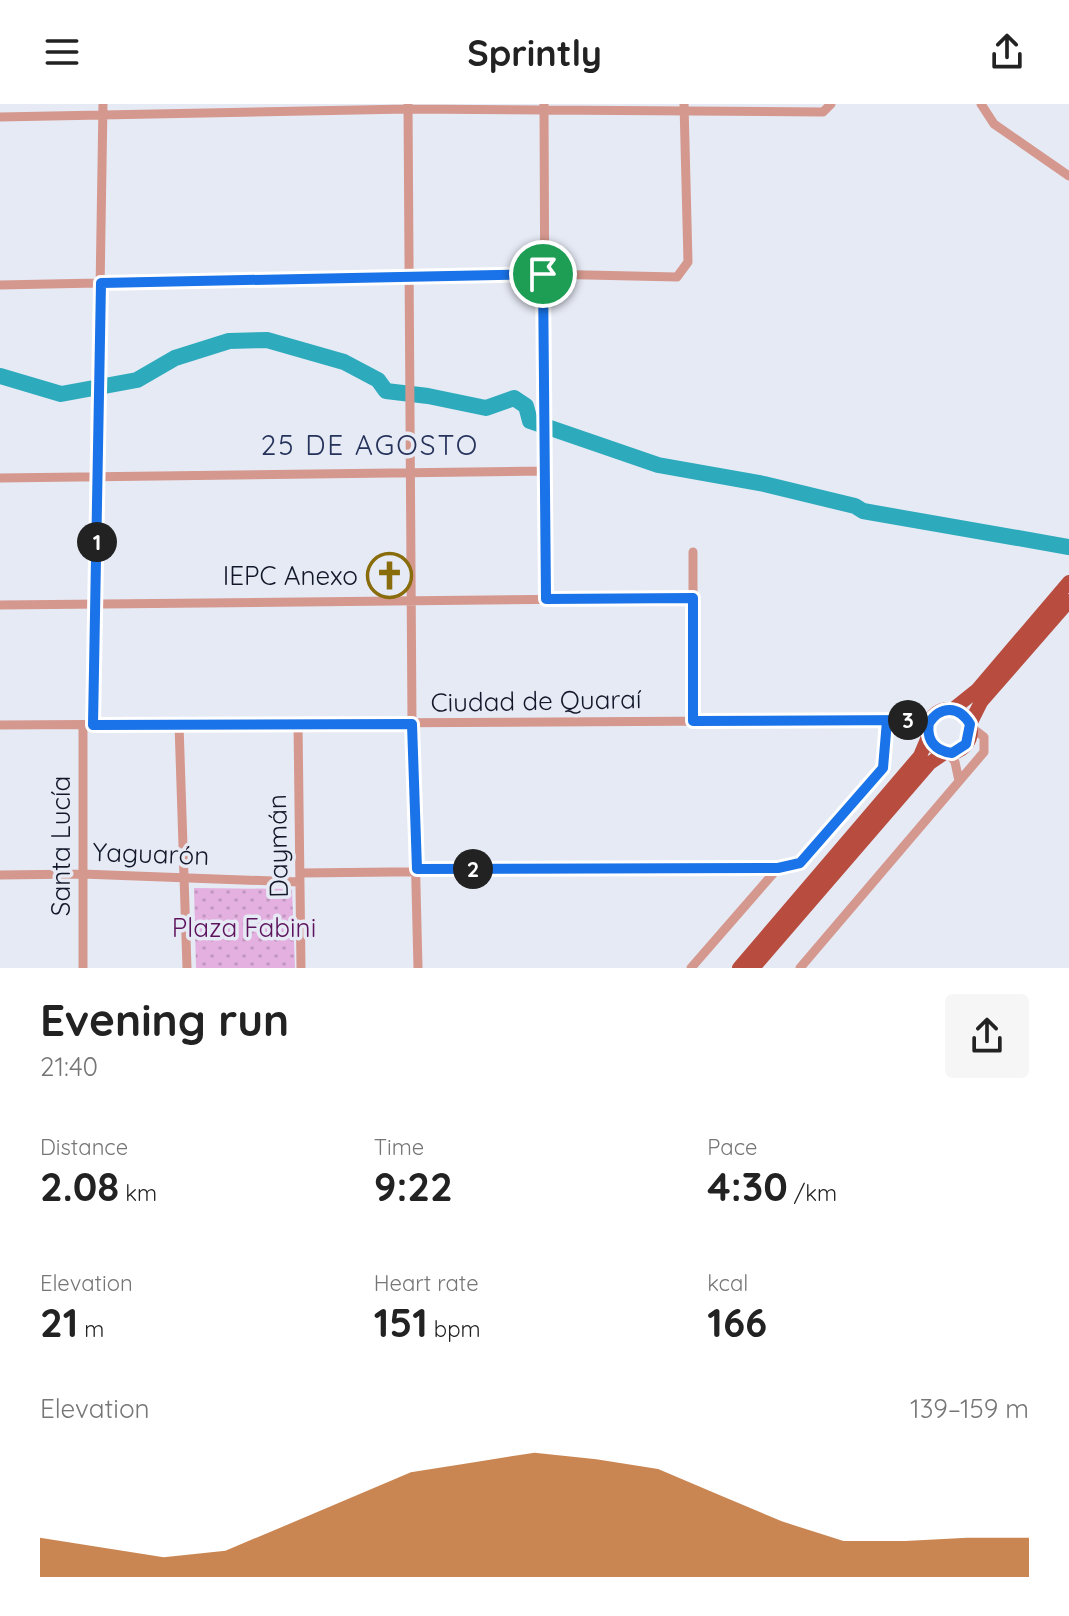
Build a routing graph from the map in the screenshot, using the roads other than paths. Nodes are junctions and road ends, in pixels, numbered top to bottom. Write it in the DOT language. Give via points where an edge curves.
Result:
graph roads {
  1 [pos="831,104"];
  2 [pos="982,104"];
  3 [pos="408,106"];
  4 [pos="544,108"];
  5 [pos="684,108"];
  6 [pos="103,109"];
  7 [pos="0,117"];
  8 [pos="1069,176"];
  9 [pos="543,274"];
  10 [pos="408,276"];
  11 [pos="101,283"];
  12 [pos="0,285"];
  13 [pos="543,471"];
  14 [pos="411,473"];
  15 [pos="99,477"];
  16 [pos="0,478"];
  17 [pos="693,552"];
  18 [pos="1069,582"];
  19 [pos="693,598"];
  20 [pos="546,599"];
  21 [pos="411,601"];
  22 [pos="1069,601"];
  23 [pos="95,604"];
  24 [pos="0,605"];
  25 [pos="952,710"];
  26 [pos="693,721"];
  27 [pos="887,721"];
  28 [pos="298,723"];
  29 [pos="179,724"];
  30 [pos="412,724"];
  31 [pos="0,725"];
  32 [pos="88,725"];
  33 [pos="970,726"];
  34 [pos="929,730"];
  35 [pos="947,752"];
  36 [pos="959,781"];
  37 [pos="778,868"];
  38 [pos="417,869"];
  39 [pos="82,874"];
  40 [pos="0,875"];
  41 [pos="185,877"];
  42 [pos="300,877"];
  43 [pos="83,968"];
  44 [pos="187,968"];
  45 [pos="301,968"];
  46 [pos="418,968"];
  47 [pos="691,968"];
  48 [pos="739,968"];
  49 [pos="753,968"];
  50 [pos="800,968"];
  1 -- 5 [label="street" via="823,112"];
  2 -- 8 [label="street" via="994,124"];
  3 -- 4 [label="street"];
  3 -- 6 [label="street"];
  3 -- 10 [label="street"];
  4 -- 5 [label="street"];
  4 -- 9 [label="street"];
  5 -- 9 [label="street" via="684,272 677,277"];
  6 -- 7 [label="street"];
  6 -- 11 [label="street, Santa Lucía"];
  9 -- 10 [label="street"];
  9 -- 13 [label="street"];
  10 -- 11 [label="street"];
  10 -- 14 [label="street"];
  11 -- 12 [label="street"];
  11 -- 15 [label="street, Santa Lucía"];
  13 -- 14 [label="street"];
  13 -- 20 [label="street"];
  14 -- 15 [label="street"];
  14 -- 21 [label="street"];
  15 -- 16 [label="street"];
  15 -- 23 [label="street, Santa Lucía"];
  17 -- 19 [label="street"];
  18 -- 25 [label="main road" via="977,690"];
  19 -- 20 [label="street"];
  19 -- 26 [label="street"];
  20 -- 21 [label="street"];
  21 -- 23 [label="street"];
  21 -- 30 [label="street"];
  22 -- 33 [label="main road" via="981,702"];
  23 -- 24 [label="street"];
  23 -- 32 [label="street, Santa Lucía"];
  25 -- 33 [label="main road" via="964,715"];
  25 -- 34 [label="main road" via="941,711"];
  26 -- 27 [label="street, Ciudad de Quaraí"];
  26 -- 30 [label="street, Ciudad de Quaraí"];
  27 -- 34 [label="street, Ciudad de Quaraí"];
  27 -- 37 [label="street" via="883,768 800,863"];
  28 -- 29 [label="street, Ciudad de Quaraí"];
  28 -- 30 [label="street, Ciudad de Quaraí"];
  28 -- 42 [label="street, Daymán"];
  29 -- 32 [label="street, Ciudad de Quaraí"];
  29 -- 41 [label="street"];
  30 -- 38 [label="street"];
  31 -- 32 [label="street, Ciudad de Quaraí"];
  32 -- 39 [label="street, Santa Lucía"];
  33 -- 35 [label="main road" via="966,744"];
  33 -- 36 [label="street" via="981,732 986,744"];
  34 -- 35 [label="main road" via="935,747"];
  34 -- 48 [label="main road" via="920,756"];
  35 -- 36 [label="street"];
  35 -- 49 [label="main road" via="930,763"];
  36 -- 50 [label="street"];
  37 -- 38 [label="street, Yaguarón"];
  37 -- 47 [label="street"];
  38 -- 42 [label="street, Yaguarón"];
  38 -- 46 [label="street"];
  39 -- 40 [label="street, Yaguarón"];
  39 -- 41 [label="street, Yaguarón"];
  39 -- 43 [label="street, Santa Lucía"];
  41 -- 42 [label="street, Yaguarón"];
  41 -- 44 [label="street"];
  42 -- 45 [label="street, Daymán"];
}
